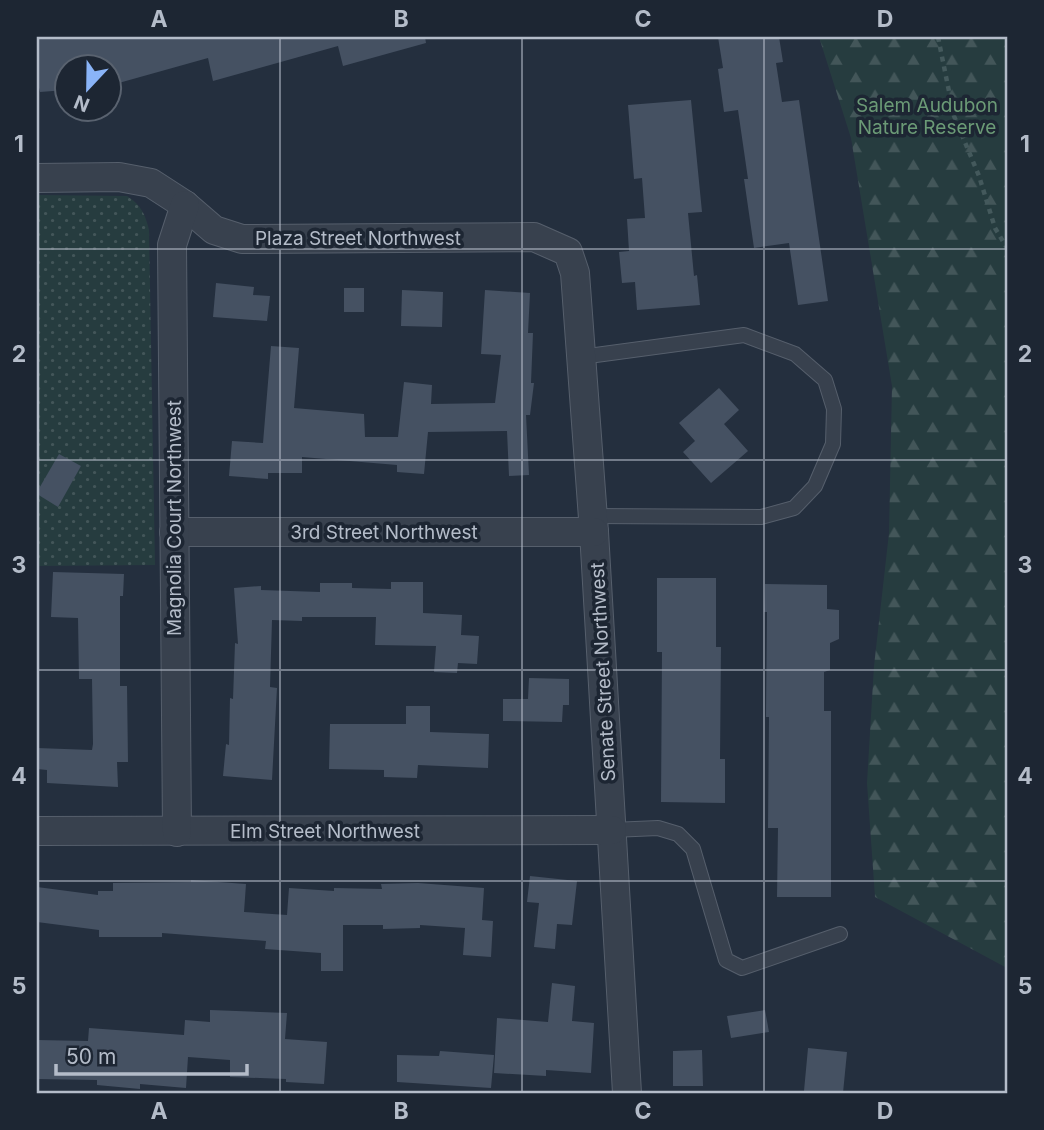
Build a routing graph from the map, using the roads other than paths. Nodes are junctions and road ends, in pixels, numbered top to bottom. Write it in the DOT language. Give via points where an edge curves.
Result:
graph roads {
  1 [pos="37,178"];
  2 [pos="185,205"];
  3 [pos="568,252"];
  4 [pos="581,357"];
  5 [pos="594,524"];
  6 [pos="174,532"];
  7 [pos="612,830"];
  8 [pos="37,831"];
  9 [pos="177,832"];
  10 [pos="840,934"];
  11 [pos="627,1093"];
  1 -- 2 [label="street, Plaza Street Northwest" via="119,177 151,183"];
  2 -- 3 [label="street, Plaza Street Northwest" via="214,230 242,239 534,237"];
  2 -- 6 [label="street, Magnolia Court Northwest" via="172,245"];
  3 -- 4 [label="street, Senate Street Northwest" via="575,273"];
  4 -- 5 [label="street, Senate Street Northwest"];
  4 -- 5 [label="lane" via="744,335 795,354 825,380 834,409 833,444 815,486 794,508 761,517"];
  5 -- 6 [label="street, 3rd Street Northwest"];
  5 -- 7 [label="street, Senate Street Northwest"];
  6 -- 9 [label="street, Magnolia Court Northwest"];
  7 -- 9 [label="street, Elm Street Northwest"];
  7 -- 10 [label="lane" via="658,828 678,834 693,849 726,960 742,968"];
  7 -- 11 [label="street, Senate Street Northwest"];
  8 -- 9 [label="street, Elm Street Northwest"];
}
